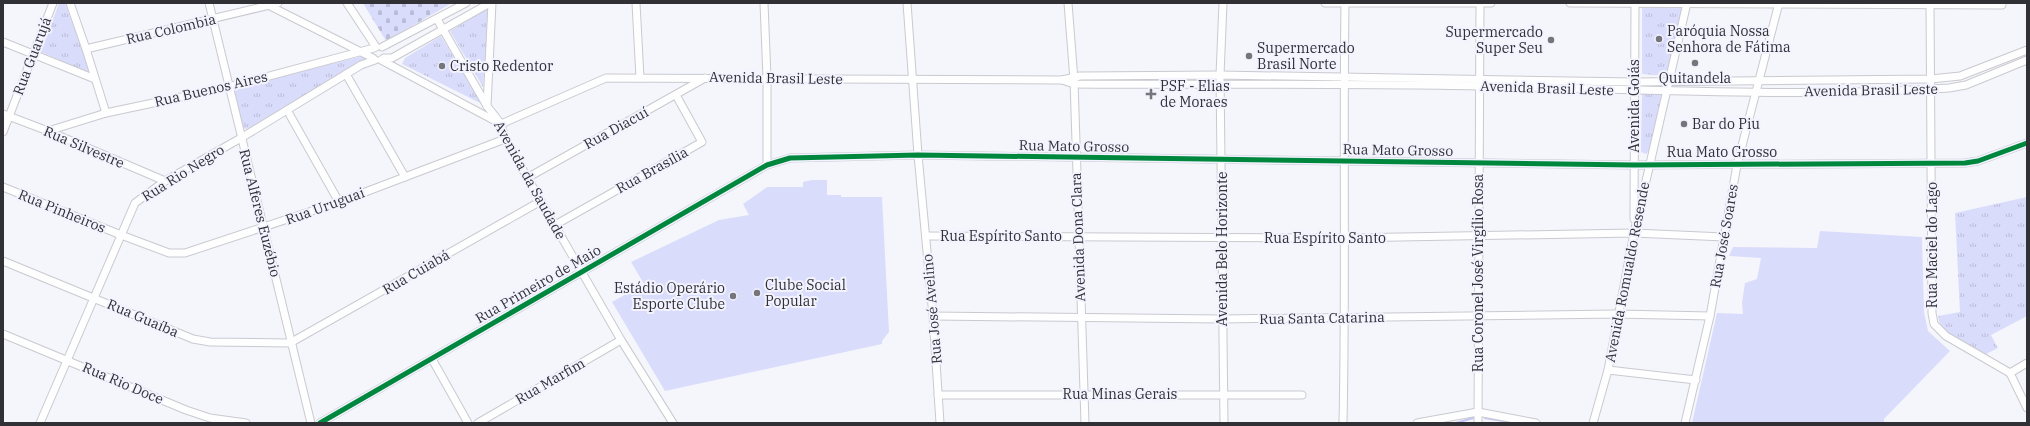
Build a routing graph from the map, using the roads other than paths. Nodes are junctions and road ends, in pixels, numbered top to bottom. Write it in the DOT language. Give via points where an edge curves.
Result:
graph roads {
  1 [pos="52,3"];
  2 [pos="70,3"];
  3 [pos="209,3"];
  4 [pos="278,3"];
  5 [pos="347,3"];
  6 [pos="466,3"];
  7 [pos="491,3"];
  8 [pos="636,3"];
  9 [pos="764,3"];
  10 [pos="907,3"];
  11 [pos="1068,3"];
  12 [pos="1223,3"];
  13 [pos="1325,3"];
  14 [pos="1345,3"];
  15 [pos="1480,3"];
  16 [pos="1491,3"];
  17 [pos="1570,3"];
  18 [pos="1635,3"];
  19 [pos="1687,3"];
  20 [pos="1779,3"];
  21 [pos="267,4"];
  22 [pos="1930,4"];
  23 [pos="2002,5"];
  24 [pos="212,19"];
  25 [pos="437,19"];
  26 [pos="443,29"];
  27 [pos="3,42"];
  28 [pos="377,48"];
  29 [pos="86,49"];
  30 [pos="2027,50"];
  31 [pos="359,51"];
  32 [pos="34,55"];
  33 [pos="378,59"];
  34 [pos="2027,60"];
  35 [pos="346,74"];
  36 [pos="1220,75"];
  37 [pos="1074,76"];
  38 [pos="1255,76"];
  39 [pos="1344,77"];
  40 [pos="640,78"];
  41 [pos="705,78"];
  42 [pos="767,78"];
  43 [pos="1931,78"];
  44 [pos="95,79"];
  45 [pos="913,80"];
  46 [pos="1062,80"];
  47 [pos="1759,80"];
  48 [pos="1824,80"];
  49 [pos="1729,81"];
  50 [pos="1634,82"];
  51 [pos="1670,82"];
  52 [pos="1479,83"];
  53 [pos="1074,84"];
  54 [pos="1221,84"];
  55 [pos="1255,84"];
  56 [pos="1555,84"];
  57 [pos="1344,85"];
  58 [pos="228,86"];
  59 [pos="1931,89"];
  60 [pos="1633,91"];
  61 [pos="1668,91"];
  62 [pos="1824,91"];
  63 [pos="1729,92"];
  64 [pos="1756,93"];
  65 [pos="676,95"];
  66 [pos="487,106"];
  67 [pos="287,110"];
  68 [pos="106,114"];
  69 [pos="6,115"];
  70 [pos="501,124"];
  71 [pos="48,131"];
  72 [pos="3,132"];
  73 [pos="241,138"];
  74 [pos="505,139"];
  75 [pos="2027,143"];
  76 [pos="918,156"];
  77 [pos="1076,158"];
  78 [pos="1222,161"];
  79 [pos="1344,161"];
  80 [pos="1932,163"];
  81 [pos="1478,164"];
  82 [pos="767,165"];
  83 [pos="1634,165"];
  84 [pos="1649,165"];
  85 [pos="1737,165"];
  86 [pos="405,177"];
  87 [pos="527,178"];
  88 [pos="165,181"];
  89 [pos="3,187"];
  90 [pos="541,201"];
  91 [pos="339,202"];
  92 [pos="555,225"];
  93 [pos="264,227"];
  94 [pos="1634,233"];
  95 [pos="121,235"];
  96 [pos="926,236"];
  97 [pos="1079,236"];
  98 [pos="1480,236"];
  99 [pos="1724,237"];
  100 [pos="1344,238"];
  101 [pos="1222,239"];
  102 [pos="3,261"];
  103 [pos="582,273"];
  104 [pos="94,297"];
  105 [pos="1617,314"];
  106 [pos="934,316"];
  107 [pos="1710,316"];
  108 [pos="1081,317"];
  109 [pos="1345,317"];
  110 [pos="1479,317"];
  111 [pos="1222,319"];
  112 [pos="3,334"];
  113 [pos="621,340"];
  114 [pos="290,343"];
  115 [pos="432,359"];
  116 [pos="67,360"];
  117 [pos="2027,363"];
  118 [pos="1608,370"];
  119 [pos="2010,373"];
  120 [pos="1696,380"];
  121 [pos="1224,394"];
  122 [pos="938,395"];
  123 [pos="1084,395"];
  124 [pos="1302,395"];
  125 [pos="2027,408"];
  126 [pos="1478,412"];
  127 [pos="40,423"];
  128 [pos="246,423"];
  129 [pos="310,423"];
  130 [pos="320,423"];
  131 [pos="468,423"];
  132 [pos="478,423"];
  133 [pos="673,423"];
  134 [pos="940,423"];
  135 [pos="1085,423"];
  136 [pos="1224,423"];
  137 [pos="1343,423"];
  138 [pos="1416,423"];
  139 [pos="1478,423"];
  140 [pos="1536,423"];
  141 [pos="1593,423"];
  142 [pos="1685,423"];
  1 -- 32 [label="street, Rua Guarujá"];
  2 -- 29 [label="street"];
  3 -- 24 [label="street, Rua Alferes Euzébio"];
  4 -- 21 [label="street, Rua Colombia"];
  5 -- 28 [label="street"];
  6 -- 25 [label="street"];
  7 -- 26 [label="street, Rua Rio Negro"];
  7 -- 66 [label="street"];
  8 -- 40 [label="street"];
  9 -- 42 [label="street"];
  10 -- 45 [label="street, Rua José Avelino"];
  11 -- 37 [label="street, Avenida Dona Clara"];
  12 -- 36 [label="street, Avenida Belo Horizonte"];
  13 -- 14 [label="street"];
  14 -- 15 [label="street"];
  14 -- 39 [label="street"];
  15 -- 16 [label="street"];
  15 -- 52 [label="street, Rua Coronel José Virgílio Rosa"];
  17 -- 18 [label="street"];
  18 -- 19 [label="street"];
  18 -- 50 [label="street, Avenida Goiás"];
  19 -- 20 [label="street"];
  19 -- 51 [label="street, Avenida Romualdo Resende"];
  20 -- 22 [label="street"];
  20 -- 47 [label="street, Rua José Soares"];
  21 -- 24 [label="street, Rua Colombia"];
  21 -- 31 [label="street"];
  22 -- 23 [label="street"];
  22 -- 43 [label="street, Rua Maciel do Lago"];
  24 -- 29 [label="street, Rua Colombia"];
  24 -- 58 [label="street, Rua Alferes Euzébio"];
  25 -- 26 [label="street, Avenida da Saudade"];
  25 -- 28 [label="street"];
  26 -- 33 [label="street, Rua Rio Negro" via="392,58"];
  26 -- 66 [label="street, Avenida da Saudade"];
  27 -- 32 [label="street"];
  28 -- 31 [label="street, Rua Buenos Aires"];
  28 -- 33 [label="street" via="372,52"];
  28 -- 33 [label="street" via="385,52"];
  29 -- 44 [label="street"];
  30 -- 43 [label="street, Avenida Brasil Leste" via="1960,76"];
  31 -- 33 [label="street"];
  31 -- 58 [label="street, Rua Buenos Aires"];
  32 -- 44 [label="street"];
  32 -- 69 [label="street, Rua Guarujá"];
  33 -- 35 [label="street, Rua Rio Negro"];
  33 -- 70 [label="street"];
  34 -- 59 [label="street, Avenida Brasil Leste" via="1966,85"];
  35 -- 67 [label="street, Rua Rio Negro"];
  35 -- 86 [label="street"];
  36 -- 37 [label="street, Avenida Brasil Leste"];
  36 -- 38 [label="street, Avenida Brasil Leste"];
  36 -- 54 [label="street, Avenida Belo Horizonte"];
  37 -- 46 [label="street, Avenida Brasil Leste"];
  37 -- 53 [label="street, Avenida Dona Clara"];
  38 -- 39 [label="street, Avenida Brasil Leste"];
  38 -- 55 [label="street"];
  39 -- 52 [label="street, Avenida Brasil Leste"];
  39 -- 57 [label="street"];
  40 -- 41 [label="street, Avenida Brasil Leste"];
  40 -- 70 [label="street, Avenida Brasil Leste" via="606,78"];
  41 -- 42 [label="street, Avenida Brasil Leste"];
  41 -- 65 [label="street, Rua Diacuí"];
  42 -- 45 [label="street, Avenida Brasil Leste"];
  42 -- 82 [label="street"];
  43 -- 48 [label="street, Avenida Brasil Leste"];
  43 -- 59 [label="street, Rua Maciel do Lago"];
  44 -- 68 [label="street"];
  45 -- 46 [label="street, Avenida Brasil Leste"];
  45 -- 76 [label="street, Rua José Avelino"];
  46 -- 53 [label="street, Avenida Brasil Leste"];
  47 -- 48 [label="street, Avenida Brasil Leste"];
  47 -- 49 [label="street, Avenida Brasil Leste"];
  47 -- 64 [label="street, Rua José Soares"];
  48 -- 62 [label="street"];
  49 -- 51 [label="street, Avenida Brasil Leste"];
  49 -- 63 [label="street"];
  50 -- 51 [label="street, Avenida Brasil Leste"];
  50 -- 56 [label="street, Avenida Brasil Leste"];
  50 -- 60 [label="street, Avenida Goiás"];
  51 -- 61 [label="street, Avenida Romualdo Resende"];
  52 -- 56 [label="street, Avenida Brasil Leste"];
  52 -- 57 [label="street, Avenida Brasil Leste"];
  52 -- 81 [label="street, Rua Coronel José Virgílio Rosa"];
  53 -- 54 [label="street, Avenida Brasil Leste"];
  53 -- 77 [label="street, Avenida Dona Clara"];
  54 -- 55 [label="street, Avenida Brasil Leste"];
  54 -- 78 [label="street, Avenida Belo Horizonte"];
  55 -- 57 [label="street, Avenida Brasil Leste"];
  56 -- 60 [label="street, Avenida Brasil Leste"];
  57 -- 79 [label="street"];
  58 -- 68 [label="street, Rua Buenos Aires"];
  58 -- 73 [label="street, Rua Alferes Euzébio"];
  59 -- 62 [label="street, Avenida Brasil Leste"];
  59 -- 80 [label="street, Rua Maciel do Lago"];
  60 -- 61 [label="street, Avenida Brasil Leste"];
  60 -- 83 [label="street, Avenida Goiás"];
  61 -- 63 [label="street, Avenida Brasil Leste"];
  61 -- 84 [label="street, Avenida Romualdo Resende"];
  62 -- 64 [label="street, Avenida Brasil Leste"];
  63 -- 64 [label="street, Avenida Brasil Leste"];
  64 -- 85 [label="street, Rua José Soares"];
  65 -- 87 [label="street, Rua Diacuí"];
  65 -- 92 [label="street, Rua Brasília" via="702,142"];
  66 -- 70 [label="street, Avenida da Saudade"];
  67 -- 73 [label="street, Rua Rio Negro"];
  67 -- 91 [label="street"];
  68 -- 71 [label="street, Rua Buenos Aires"];
  69 -- 71 [label="street, Rua Silvestre"];
  69 -- 72 [label="street, Rua Guarujá"];
  70 -- 74 [label="street, Avenida da Saudade"];
  71 -- 88 [label="street, Rua Silvestre"];
  73 -- 88 [label="street, Rua Rio Negro"];
  73 -- 93 [label="street, Rua Alferes Euzébio"];
  74 -- 86 [label="street, Rua Uruguai"];
  74 -- 87 [label="street, Avenida da Saudade"];
  75 -- 80 [label="street, Rua Mato Grosso" via="1978,161"];
  76 -- 77 [label="street, Rua Mato Grosso"];
  76 -- 82 [label="street, Rua Mato Grosso" via="790,158"];
  76 -- 96 [label="street, Rua José Avelino"];
  77 -- 78 [label="street, Rua Mato Grosso"];
  77 -- 97 [label="street, Avenida Dona Clara"];
  78 -- 79 [label="street, Rua Mato Grosso"];
  78 -- 101 [label="street, Avenida Belo Horizonte"];
  79 -- 81 [label="street, Rua Mato Grosso"];
  79 -- 100 [label="street"];
  80 -- 85 [label="street, Rua Mato Grosso"];
  80 -- 119 [label="street, Rua Maciel do Lago" via="1934,324 1946,336"];
  81 -- 83 [label="street, Rua Mato Grosso"];
  81 -- 98 [label="street, Rua Coronel José Virgílio Rosa"];
  82 -- 103 [label="street, Rua Primeiro de Maio"];
  83 -- 84 [label="street, Rua Mato Grosso"];
  83 -- 94 [label="street, Avenida Goiás"];
  84 -- 85 [label="street, Rua Mato Grosso"];
  84 -- 94 [label="street, Avenida Romualdo Resende"];
  85 -- 99 [label="street, Rua José Soares"];
  86 -- 91 [label="street, Rua Uruguai"];
  87 -- 90 [label="street, Avenida da Saudade"];
  88 -- 95 [label="street, Rua Rio Negro" via="135,204"];
  89 -- 95 [label="street, Rua Pinheiros"];
  90 -- 92 [label="street, Avenida da Saudade"];
  90 -- 114 [label="street, Rua Cuiabá"];
  91 -- 93 [label="street, Rua Uruguai"];
  92 -- 103 [label="street, Avenida da Saudade"];
  93 -- 95 [label="street, Rua Uruguai" via="177,254"];
  93 -- 114 [label="street, Rua Alferes Euzébio"];
  94 -- 98 [label="street, Rua Espírito Santo"];
  94 -- 99 [label="street, Rua Espírito Santo"];
  94 -- 105 [label="street, Avenida Romualdo Resende"];
  95 -- 104 [label="street, Rua Rio Negro"];
  96 -- 97 [label="street, Rua Espírito Santo"];
  96 -- 106 [label="street, Rua José Avelino"];
  97 -- 101 [label="street, Rua Espírito Santo"];
  97 -- 108 [label="street, Avenida Dona Clara"];
  98 -- 100 [label="street, Rua Espírito Santo"];
  98 -- 110 [label="street, Rua Coronel José Virgílio Rosa"];
  99 -- 107 [label="street, Rua José Soares"];
  100 -- 101 [label="street, Rua Espírito Santo"];
  100 -- 109 [label="street"];
  101 -- 111 [label="street, Avenida Belo Horizonte"];
  102 -- 104 [label="street, Rua Guaíba"];
  103 -- 113 [label="street, Avenida da Saudade"];
  103 -- 115 [label="street, Rua Primeiro de Maio"];
  104 -- 114 [label="street, Rua Guaíba" via="193,339 210,342"];
  104 -- 116 [label="street, Rua Rio Negro"];
  105 -- 107 [label="street, Rua Santa Catarina"];
  105 -- 110 [label="street, Rua Santa Catarina"];
  105 -- 118 [label="street, Avenida Romualdo Resende"];
  106 -- 108 [label="street, Rua Santa Catarina"];
  106 -- 122 [label="street, Rua José Avelino"];
  107 -- 120 [label="street, Rua José Soares"];
  108 -- 111 [label="street, Rua Santa Catarina"];
  108 -- 123 [label="street, Avenida Dona Clara"];
  109 -- 110 [label="street, Rua Santa Catarina"];
  109 -- 111 [label="street, Rua Santa Catarina"];
  109 -- 137 [label="street"];
  110 -- 126 [label="street, Rua Coronel José Virgílio Rosa"];
  111 -- 121 [label="street, Avenida Belo Horizonte"];
  112 -- 116 [label="street, Rua Rio Doce"];
  113 -- 132 [label="street, Rua Marfim"];
  113 -- 133 [label="street, Avenida da Saudade"];
  114 -- 129 [label="street, Rua Alferes Euzébio"];
  115 -- 130 [label="street, Rua Primeiro de Maio"];
  115 -- 131 [label="street"];
  116 -- 127 [label="street, Rua Rio Negro"];
  116 -- 128 [label="street, Rua Rio Doce" via="186,410 210,418"];
  117 -- 119 [label="street"];
  118 -- 120 [label="street"];
  118 -- 141 [label="street, Avenida Romualdo Resende"];
  119 -- 125 [label="street"];
  120 -- 142 [label="street, Rua José Soares"];
  121 -- 123 [label="street, Rua Minas Gerais"];
  121 -- 124 [label="street, Rua Minas Gerais"];
  121 -- 136 [label="street, Avenida Belo Horizonte"];
  122 -- 123 [label="street, Rua Minas Gerais"];
  122 -- 134 [label="street, Rua José Avelino"];
  123 -- 135 [label="street, Avenida Dona Clara"];
  126 -- 138 [label="street"];
  126 -- 139 [label="street, Rua Coronel José Virgílio Rosa"];
  126 -- 140 [label="street"];
}
